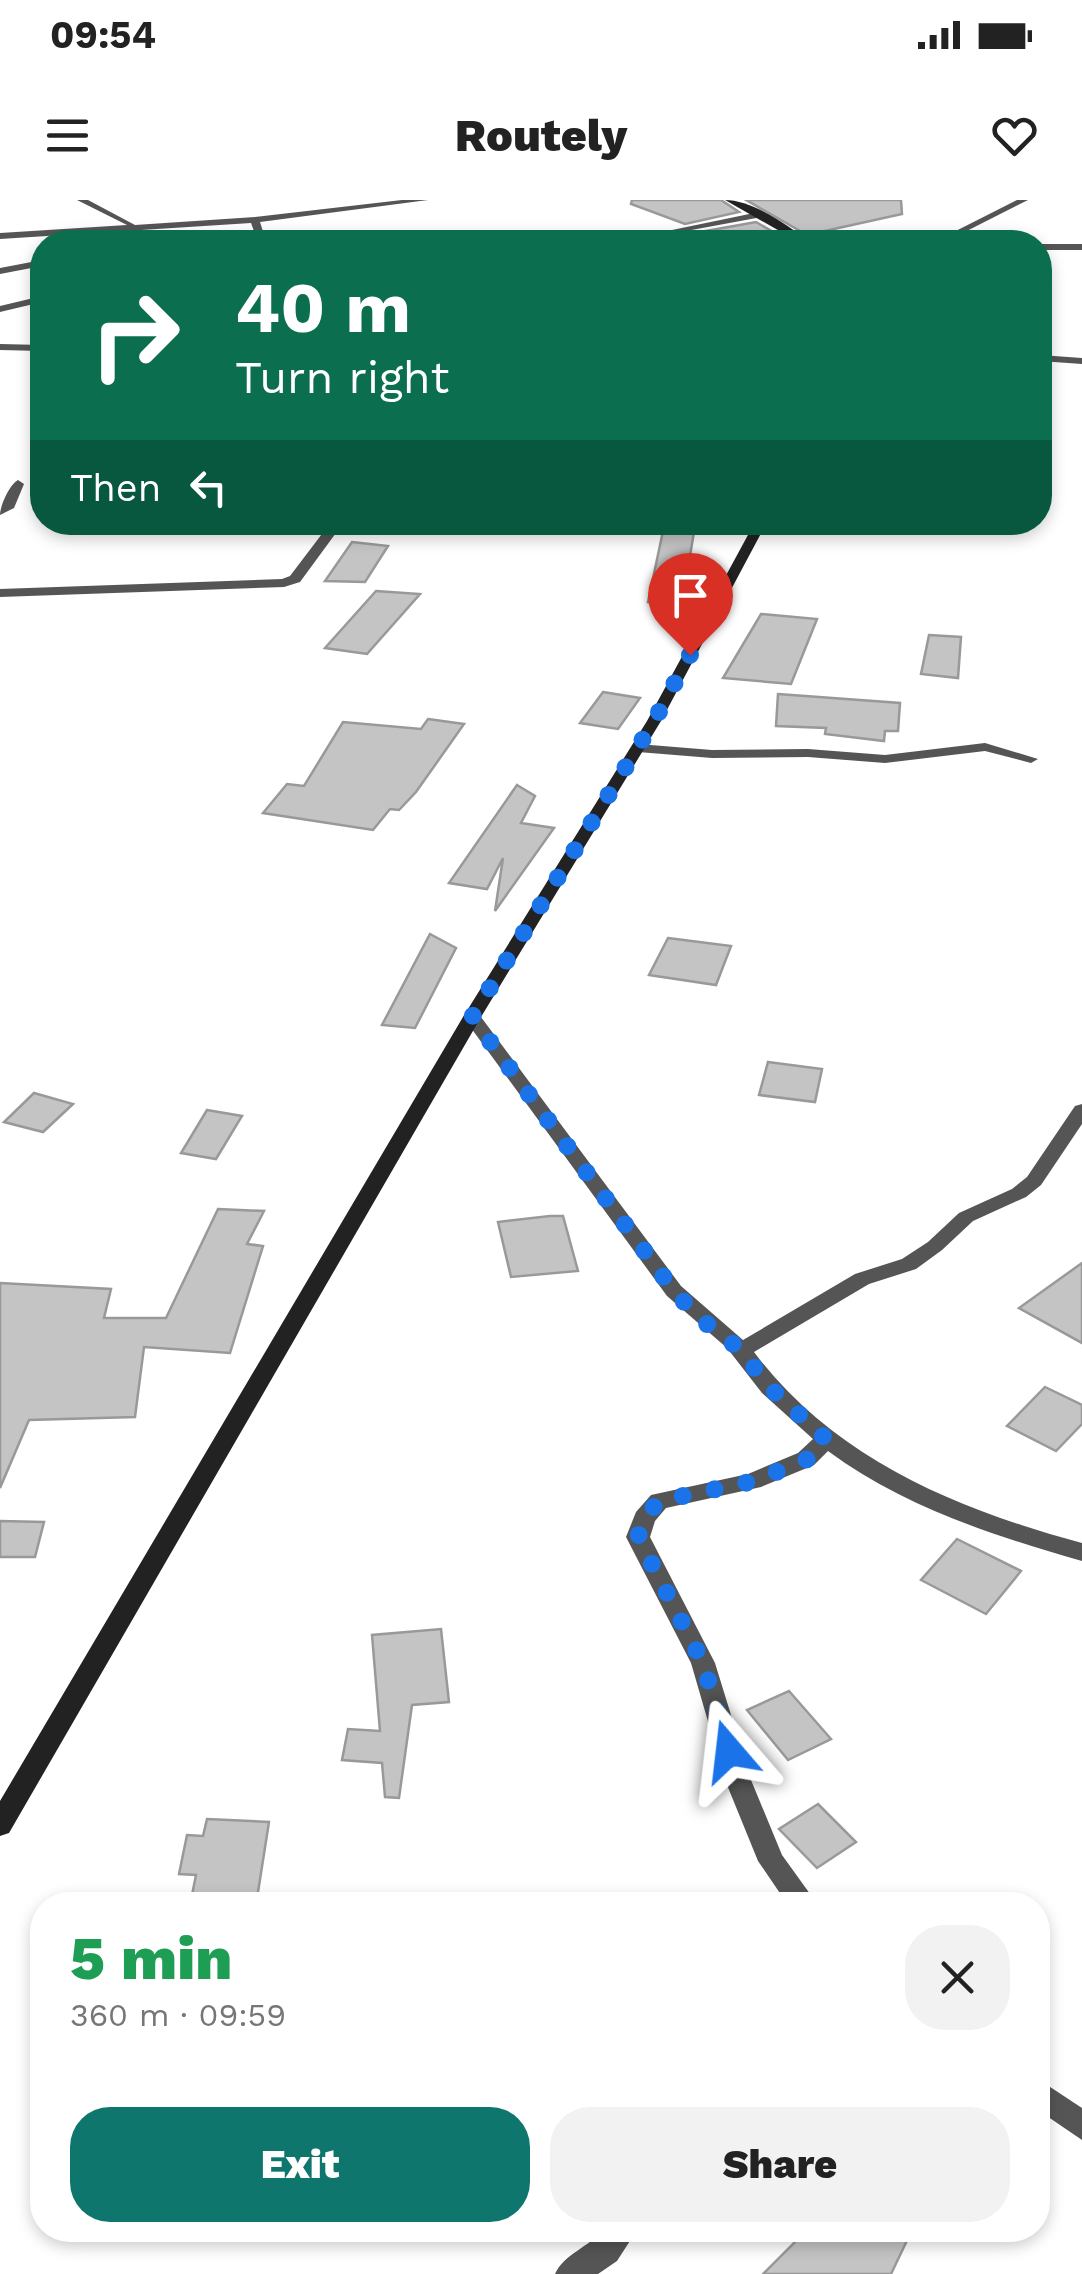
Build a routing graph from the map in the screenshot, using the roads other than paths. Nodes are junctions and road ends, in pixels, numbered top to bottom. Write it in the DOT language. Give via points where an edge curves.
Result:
graph roads {
  1 [pos="81,200"];
  2 [pos="424,200"];
  3 [pos="729,200"];
  4 [pos="1024,200"];
  5 [pos="759,215"];
  6 [pos="255,220"];
  7 [pos="137,227"];
  8 [pos="91,230"];
  9 [pos="140,230"];
  10 [pos="258,230"];
  11 [pos="677,230"];
  12 [pos="784,230"];
  13 [pos="963,230"];
  14 [pos="30,234"];
  15 [pos="0,236"];
  16 [pos="1052,247"];
  17 [pos="1082,247"];
  18 [pos="30,265"];
  19 [pos="0,271"];
  20 [pos="30,302"];
  21 [pos="0,309"];
  22 [pos="0,347"];
  23 [pos="30,348"];
  24 [pos="1052,359"];
  25 [pos="1082,361"];
  26 [pos="18,484"];
  27 [pos="0,511"];
  28 [pos="328,535"];
  29 [pos="754,535"];
  30 [pos="0,593"];
  31 [pos="638,748"];
  32 [pos="1030,758"];
  33 [pos="472,1017"];
  34 [pos="1082,1110"];
  35 [pos="741,1350"];
  36 [pos="826,1439"];
  37 [pos="1082,1552"];
  38 [pos="0,1825"];
  39 [pos="794,1892"];
  40 [pos="1050,2102"];
  41 [pos="1082,2126"];
  42 [pos="612,2242"];
  43 [pos="570,2274"];
  1 -- 7 [label="street"];
  2 -- 6 [label="street"];
  3 -- 5 [label="street"];
  4 -- 13 [label="street"];
  5 -- 11 [label="street"];
  5 -- 12 [label="street"];
  6 -- 7 [label="street"];
  6 -- 10 [label="street"];
  7 -- 8 [label="street"];
  7 -- 9 [label="street"];
  14 -- 15 [label="street"];
  16 -- 17 [label="street"];
  18 -- 19 [label="street"];
  20 -- 21 [label="street"];
  22 -- 23 [label="street"];
  24 -- 25 [label="street"];
  26 -- 27 [label="street"];
  28 -- 30 [label="street" via="295,579 284,583"];
  29 -- 31 [label="street"];
  31 -- 32 [label="street" via="884,759 984,747"];
  31 -- 33 [label="street"];
  33 -- 35 [label="street" via="674,1291"];
  33 -- 38 [label="street"];
  34 -- 35 [label="street" via="1019,1193 966,1216 909,1264 862,1279"];
  35 -- 36 [label="street" via="768,1386"];
  36 -- 37 [label="street" via="880,1478 924,1498"];
  36 -- 39 [label="street" via="806,1460 754,1481 659,1501 638,1537 703,1663 771,1861"];
  40 -- 41 [label="street"];
  42 -- 43 [label="street"];
}
